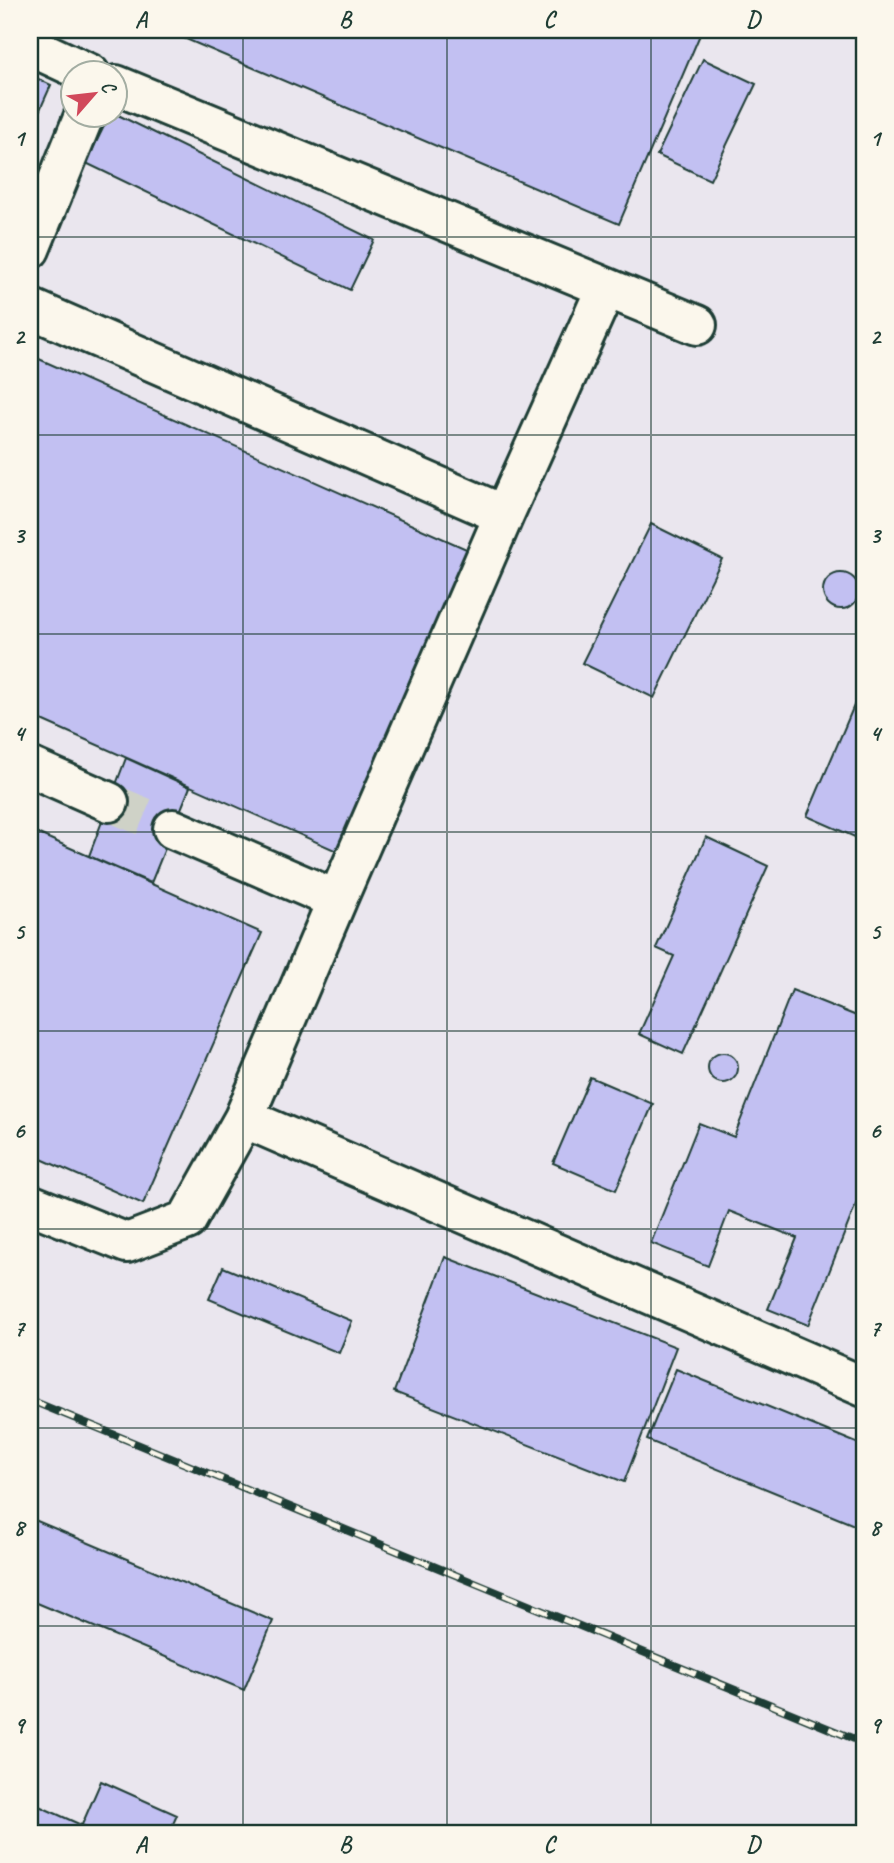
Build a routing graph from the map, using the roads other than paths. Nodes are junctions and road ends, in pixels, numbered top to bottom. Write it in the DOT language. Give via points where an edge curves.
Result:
graph roads {
  1 [pos="30,46"];
  2 [pos="60,60"];
  3 [pos="130,91"];
  4 [pos="78,130"];
  5 [pos="30,249"];
  6 [pos="606,288"];
  7 [pos="30,308"];
  8 [pos="697,325"];
  9 [pos="504,515"];
  10 [pos="30,768"];
  11 [pos="109,802"];
  12 [pos="173,829"];
  13 [pos="337,900"];
  14 [pos="244,1118"];
  15 [pos="30,1204"];
  16 [pos="864,1387"];
  1 -- 2 [label="lane"];
  3 -- 6 [label="lane"];
  4 -- 5 [label="lane"];
  6 -- 8 [label="lane"];
  6 -- 9 [label="lane"];
  7 -- 9 [label="lane"];
  9 -- 13 [label="lane"];
  10 -- 11 [label="lane"];
  12 -- 13 [label="lane"];
  13 -- 14 [label="lane"];
  14 -- 15 [label="lane" via="187,1220 127,1243"];
  14 -- 16 [label="lane"];
}
